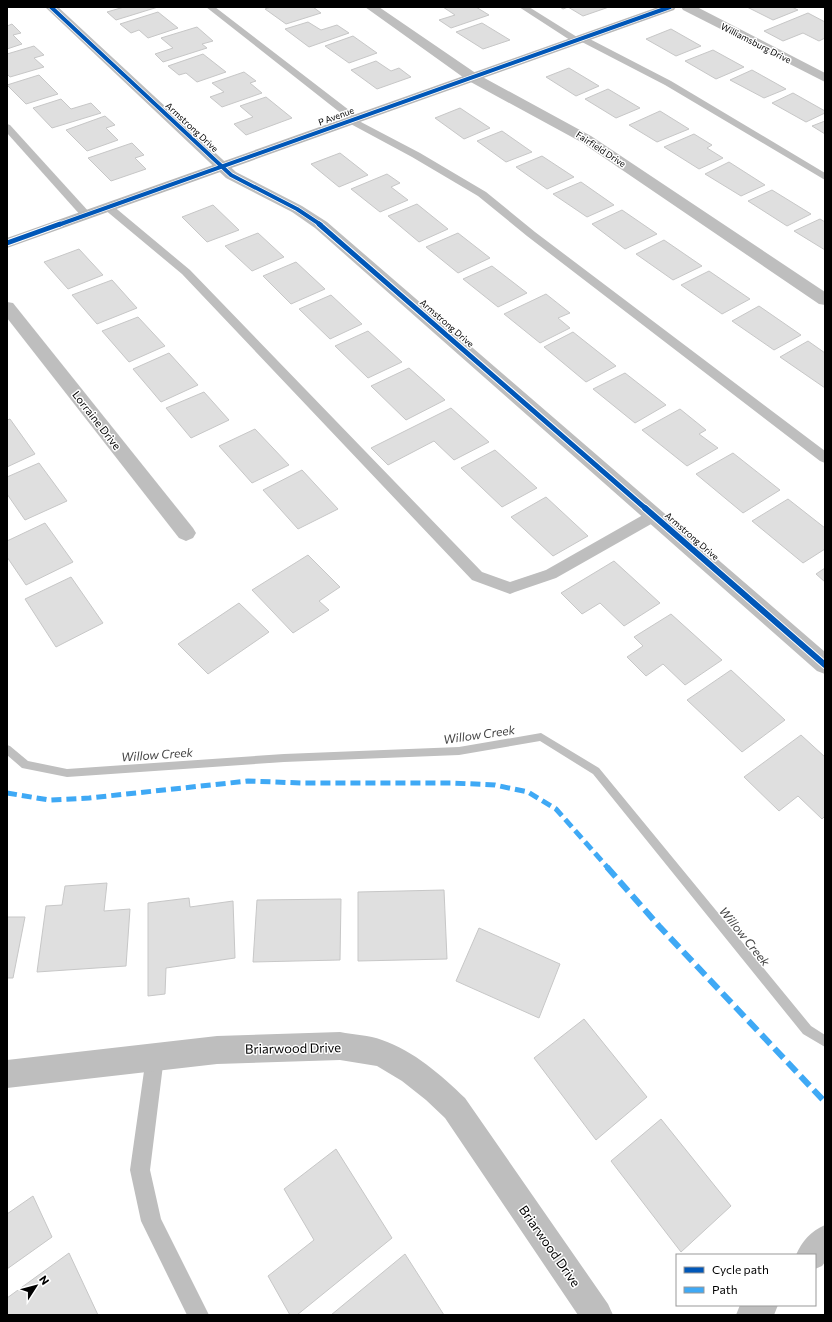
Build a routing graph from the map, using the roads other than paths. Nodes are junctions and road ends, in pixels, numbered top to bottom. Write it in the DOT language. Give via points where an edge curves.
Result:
graph roads {
  1 [pos="51,7"];
  2 [pos="210,7"];
  3 [pos="371,7"];
  4 [pos="523,7"];
  5 [pos="670,7"];
  6 [pos="687,7"];
  7 [pos="579,39"];
  8 [pos="472,77"];
  9 [pos="825,78"];
  10 [pos="352,120"];
  11 [pos="7,127"];
  12 [pos="222,166"];
  13 [pos="825,177"];
  14 [pos="108,207"];
  15 [pos="86,215"];
  16 [pos="7,243"];
  17 [pos="825,300"];
  18 [pos="7,307"];
  19 [pos="825,458"];
  20 [pos="655,515"];
  21 [pos="186,533"];
  22 [pos="825,665"];
  23 [pos="154,1057"];
  24 [pos="7,1074"];
  25 [pos="825,1240"];
  26 [pos="812,1254"];
  27 [pos="761,1306"];
  28 [pos="198,1315"];
  29 [pos="597,1315"];
  30 [pos="752,1315"];
  1 -- 12 [label="street, Armstrong Drive"];
  2 -- 10 [label="lane"];
  3 -- 8 [label="street, Fairfield Drive"];
  4 -- 7 [label="lane"];
  5 -- 7 [label="street, P Avenue"];
  6 -- 9 [label="street, Williamsburg Drive"];
  7 -- 8 [label="street, P Avenue"];
  7 -- 13 [label="lane" via="668,83"];
  8 -- 10 [label="street, P Avenue"];
  8 -- 17 [label="street, Fairfield Drive" via="586,139"];
  10 -- 12 [label="street, P Avenue"];
  10 -- 19 [label="lane" via="416,154 482,194 537,239"];
  11 -- 15 [label="lane"];
  12 -- 14 [label="street, P Avenue"];
  12 -- 20 [label="street, Armstrong Drive" via="231,175 297,209 321,226"];
  14 -- 15 [label="street, P Avenue"];
  14 -- 20 [label="lane" via="186,272 477,576 510,588 551,574"];
  15 -- 16 [label="street, P Avenue"];
  18 -- 21 [label="street, Lorraine Drive"];
  20 -- 22 [label="street, Armstrong Drive"];
  23 -- 24 [label="street, Briarwood Drive"];
  23 -- 28 [label="lane" via="140,1170 151,1221"];
  23 -- 29 [label="street, Briarwood Drive" via="217,1050 340,1046 381,1053 424,1080 454,1108"];
  25 -- 26 [label="street"];
  27 -- 30 [label="street"];
}
